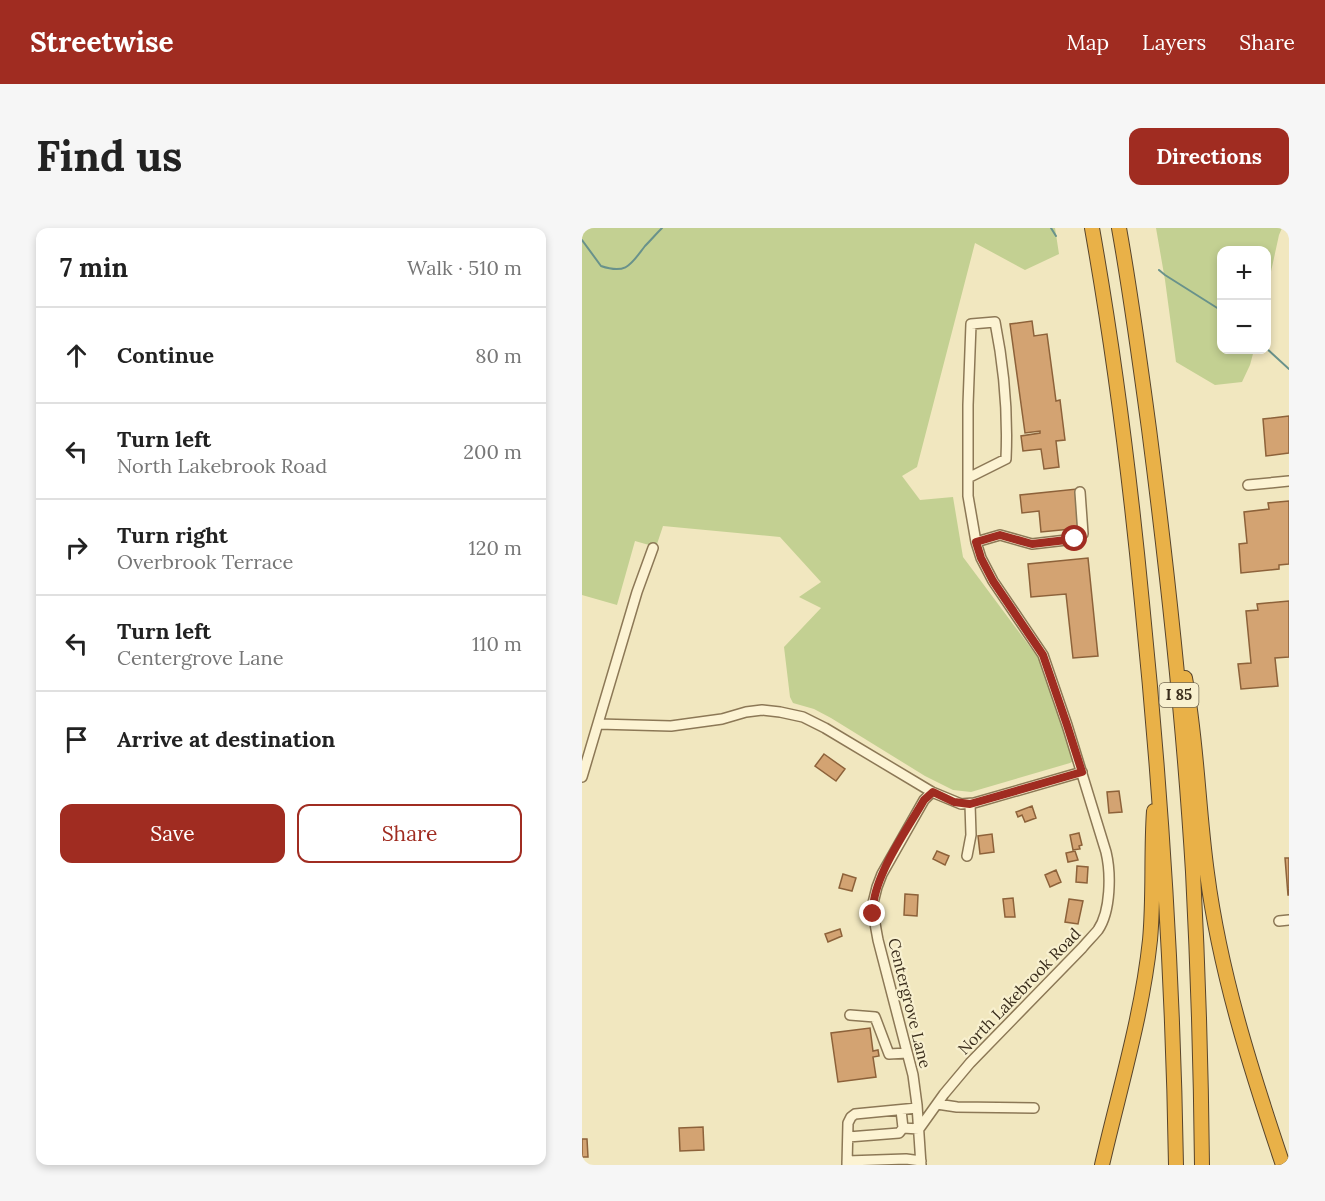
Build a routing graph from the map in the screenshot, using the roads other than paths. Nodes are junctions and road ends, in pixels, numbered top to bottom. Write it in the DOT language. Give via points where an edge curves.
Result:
graph roads {
  1 [pos="1092,228"];
  2 [pos="1119,228"];
  3 [pos="968,478"];
  4 [pos="1289,481"];
  5 [pos="1248,485"];
  6 [pos="1080,492"];
  7 [pos="976,542"];
  8 [pos="653,548"];
  9 [pos="1170,604"];
  10 [pos="598,724"];
  11 [pos="1157,755"];
  12 [pos="1082,772"];
  13 [pos="582,777"];
  14 [pos="933,792"];
  15 [pos="970,804"];
  16 [pos="967,856"];
  17 [pos="850,1015"];
  18 [pos="907,1053"];
  19 [pos="937,1104"];
  20 [pos="917,1108"];
  21 [pos="1034,1108"];
  22 [pos="901,1110"];
  23 [pos="903,1128"];
  24 [pos="919,1129"];
  25 [pos="848,1137"];
  26 [pos="847,1163"];
  27 [pos="921,1163"];
  28 [pos="1101,1165"];
  29 [pos="1176,1165"];
  30 [pos="1202,1165"];
  31 [pos="1283,1165"];
  1 -- 11 [label="highway, I 85" via="1124,435"];
  2 -- 9 [label="highway, I 85"];
  3 -- 3 [label="street, North Lakebrook Road" via="971,324 995,322 1001,350 1006,459"];
  3 -- 7 [label="street, North Lakebrook Road"];
  4 -- 5 [label="street"];
  6 -- 7 [label="street" via="1083,534 1075,539 1032,544 1000,535"];
  7 -- 12 [label="street, North Lakebrook Road" via="993,581 1043,655"];
  8 -- 10 [label="street"];
  9 -- 30 [label="highway, I 85" via="1193,872"];
  9 -- 31 [label="highway" via="1191,712 1216,931 1238,1024"];
  10 -- 13 [label="street"];
  10 -- 14 [label="street" via="670,726 762,710 791,714 825,728"];
  11 -- 28 [label="highway" via="1152,912 1146,966"];
  11 -- 29 [label="highway, I 85" via="1169,941"];
  12 -- 15 [label="street"];
  12 -- 19 [label="street, North Lakebrook Road" via="1108,861 1105,916 1099,929 970,1063"];
  14 -- 15 [label="street" via="954,802"];
  14 -- 18 [label="street, Centergrove Lane" via="924,800 882,874 872,907"];
  15 -- 16 [label="street"];
  17 -- 18 [label="street" via="875,1017 889,1054"];
  18 -- 20 [label="street, Centergrove Lane"];
  19 -- 21 [label="street"];
  19 -- 24 [label="street, North Lakebrook Road"];
  20 -- 22 [label="street"];
  20 -- 24 [label="street, Centergrove Lane"];
  22 -- 23 [label="street"];
  22 -- 25 [label="street" via="855,1114 848,1123"];
  23 -- 24 [label="street"];
  23 -- 25 [label="street" via="899,1132"];
  24 -- 27 [label="street, Centergrove Lane"];
  25 -- 26 [label="street"];
  26 -- 27 [label="street" via="906,1159"];
}
